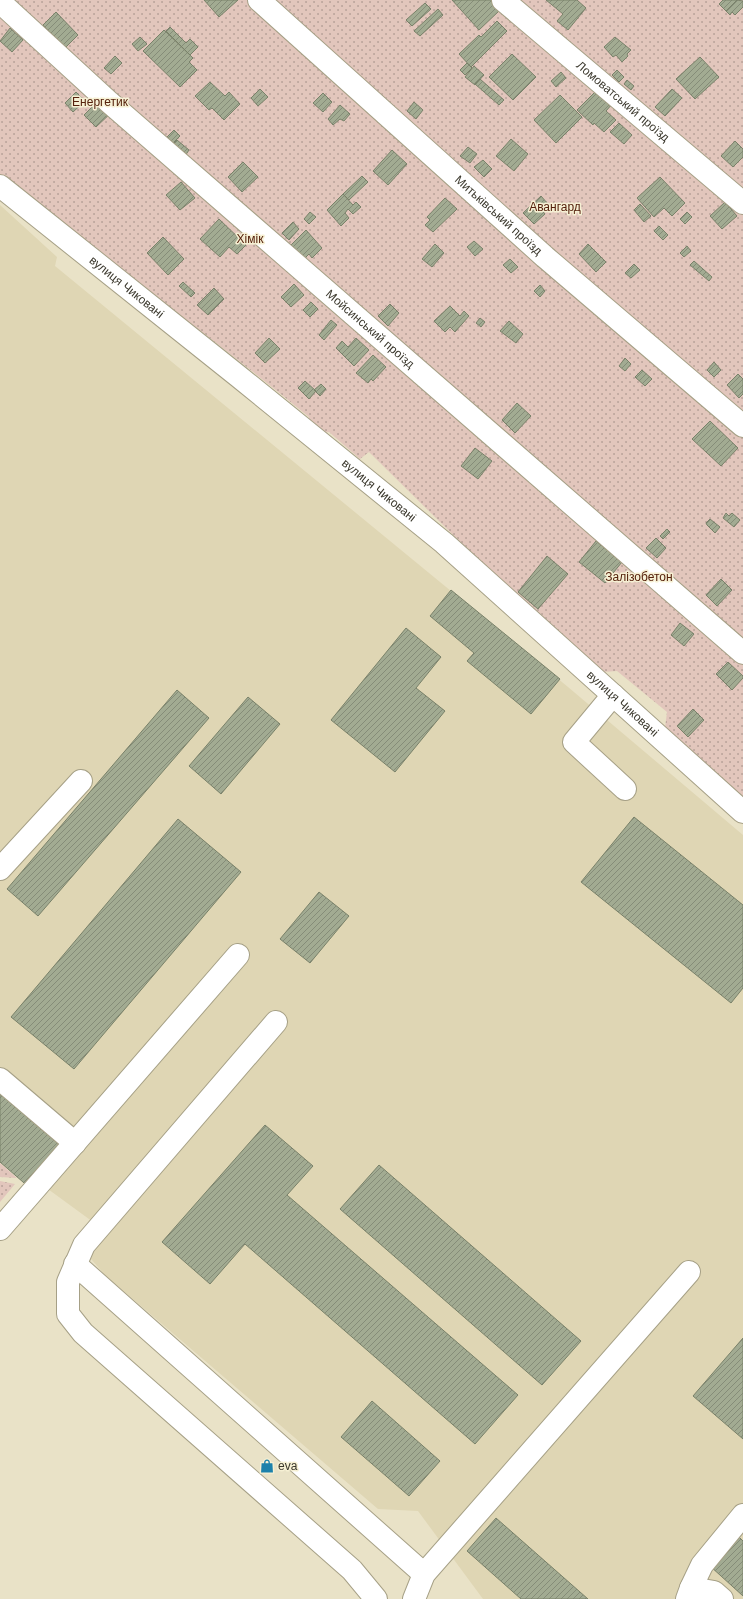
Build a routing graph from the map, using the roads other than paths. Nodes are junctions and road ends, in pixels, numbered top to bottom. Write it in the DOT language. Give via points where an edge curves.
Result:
graph roads {
  1 [pos="259,0"];
  2 [pos="503,0"];
  3 [pos="0,2"];
  4 [pos="0,186"];
  5 [pos="743,203"];
  6 [pos="743,426"];
  7 [pos="743,653"];
  8 [pos="613,695"];
  9 [pos="81,781"];
  10 [pos="625,789"];
  11 [pos="743,812"];
  12 [pos="0,870"];
  13 [pos="238,955"];
  14 [pos="276,1022"];
  15 [pos="0,1079"];
  16 [pos="75,1143"];
  17 [pos="0,1229"];
  18 [pos="75,1264"];
  19 [pos="689,1272"];
  20 [pos="743,1515"];
  21 [pos="424,1574"];
  22 [pos="689,1593"];
  23 [pos="376,1599"];
  24 [pos="414,1599"];
  25 [pos="722,1599"];
  1 -- 6 [label="street, Митьківський проїзд" via="545,257"];
  2 -- 5 [label="street, Ломоватський проїзд"];
  3 -- 7 [label="street, Мойсинський проїзд" via="109,102"];
  4 -- 8 [label="street, вулиця Чиковані" via="444,543"];
  8 -- 10 [label="street" via="574,742"];
  8 -- 11 [label="street, вулиця Чиковані"];
  9 -- 12 [label="street"];
  13 -- 16 [label="street"];
  14 -- 18 [label="street" via="84,1245"];
  15 -- 16 [label="street"];
  16 -- 17 [label="street"];
  18 -- 21 [label="street"];
  18 -- 23 [label="street" via="68,1282 68,1314 83,1333 352,1570"];
  19 -- 21 [label="street"];
  20 -- 22 [label="street" via="702,1565"];
  21 -- 24 [label="street"];
  22 -- 25 [label="street" via="714,1592"];
}
